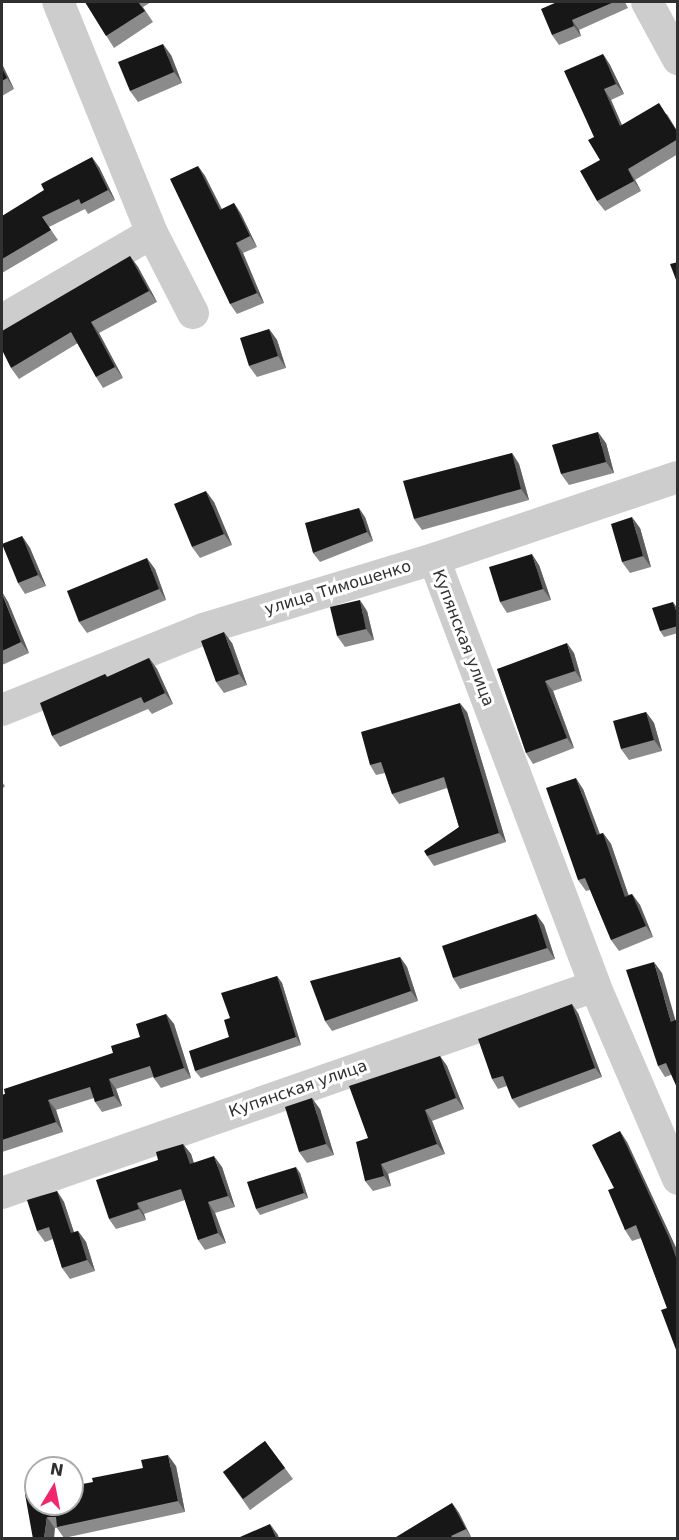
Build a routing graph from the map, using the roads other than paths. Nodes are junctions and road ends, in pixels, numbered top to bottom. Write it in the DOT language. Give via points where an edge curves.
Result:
graph roads {
  1 [pos="58,2"];
  2 [pos="647,2"];
  3 [pos="678,58"];
  4 [pos="152,233"];
  5 [pos="193,313"];
  6 [pos="2,321"];
  7 [pos="678,477"];
  8 [pos="434,559"];
  9 [pos="2,710"];
  10 [pos="595,986"];
  11 [pos="678,1179"];
  12 [pos="2,1193"];
  1 -- 4 [label="street"];
  2 -- 3 [label="street"];
  4 -- 5 [label="street"];
  4 -- 6 [label="street"];
  7 -- 8 [label="street, улица Тимошенко"];
  8 -- 9 [label="street, улица Тимошенко" via="203,629"];
  8 -- 10 [label="street, Купянская улица"];
  10 -- 11 [label="street, Купянская улица"];
  10 -- 12 [label="street, Купянская улица"];
}
